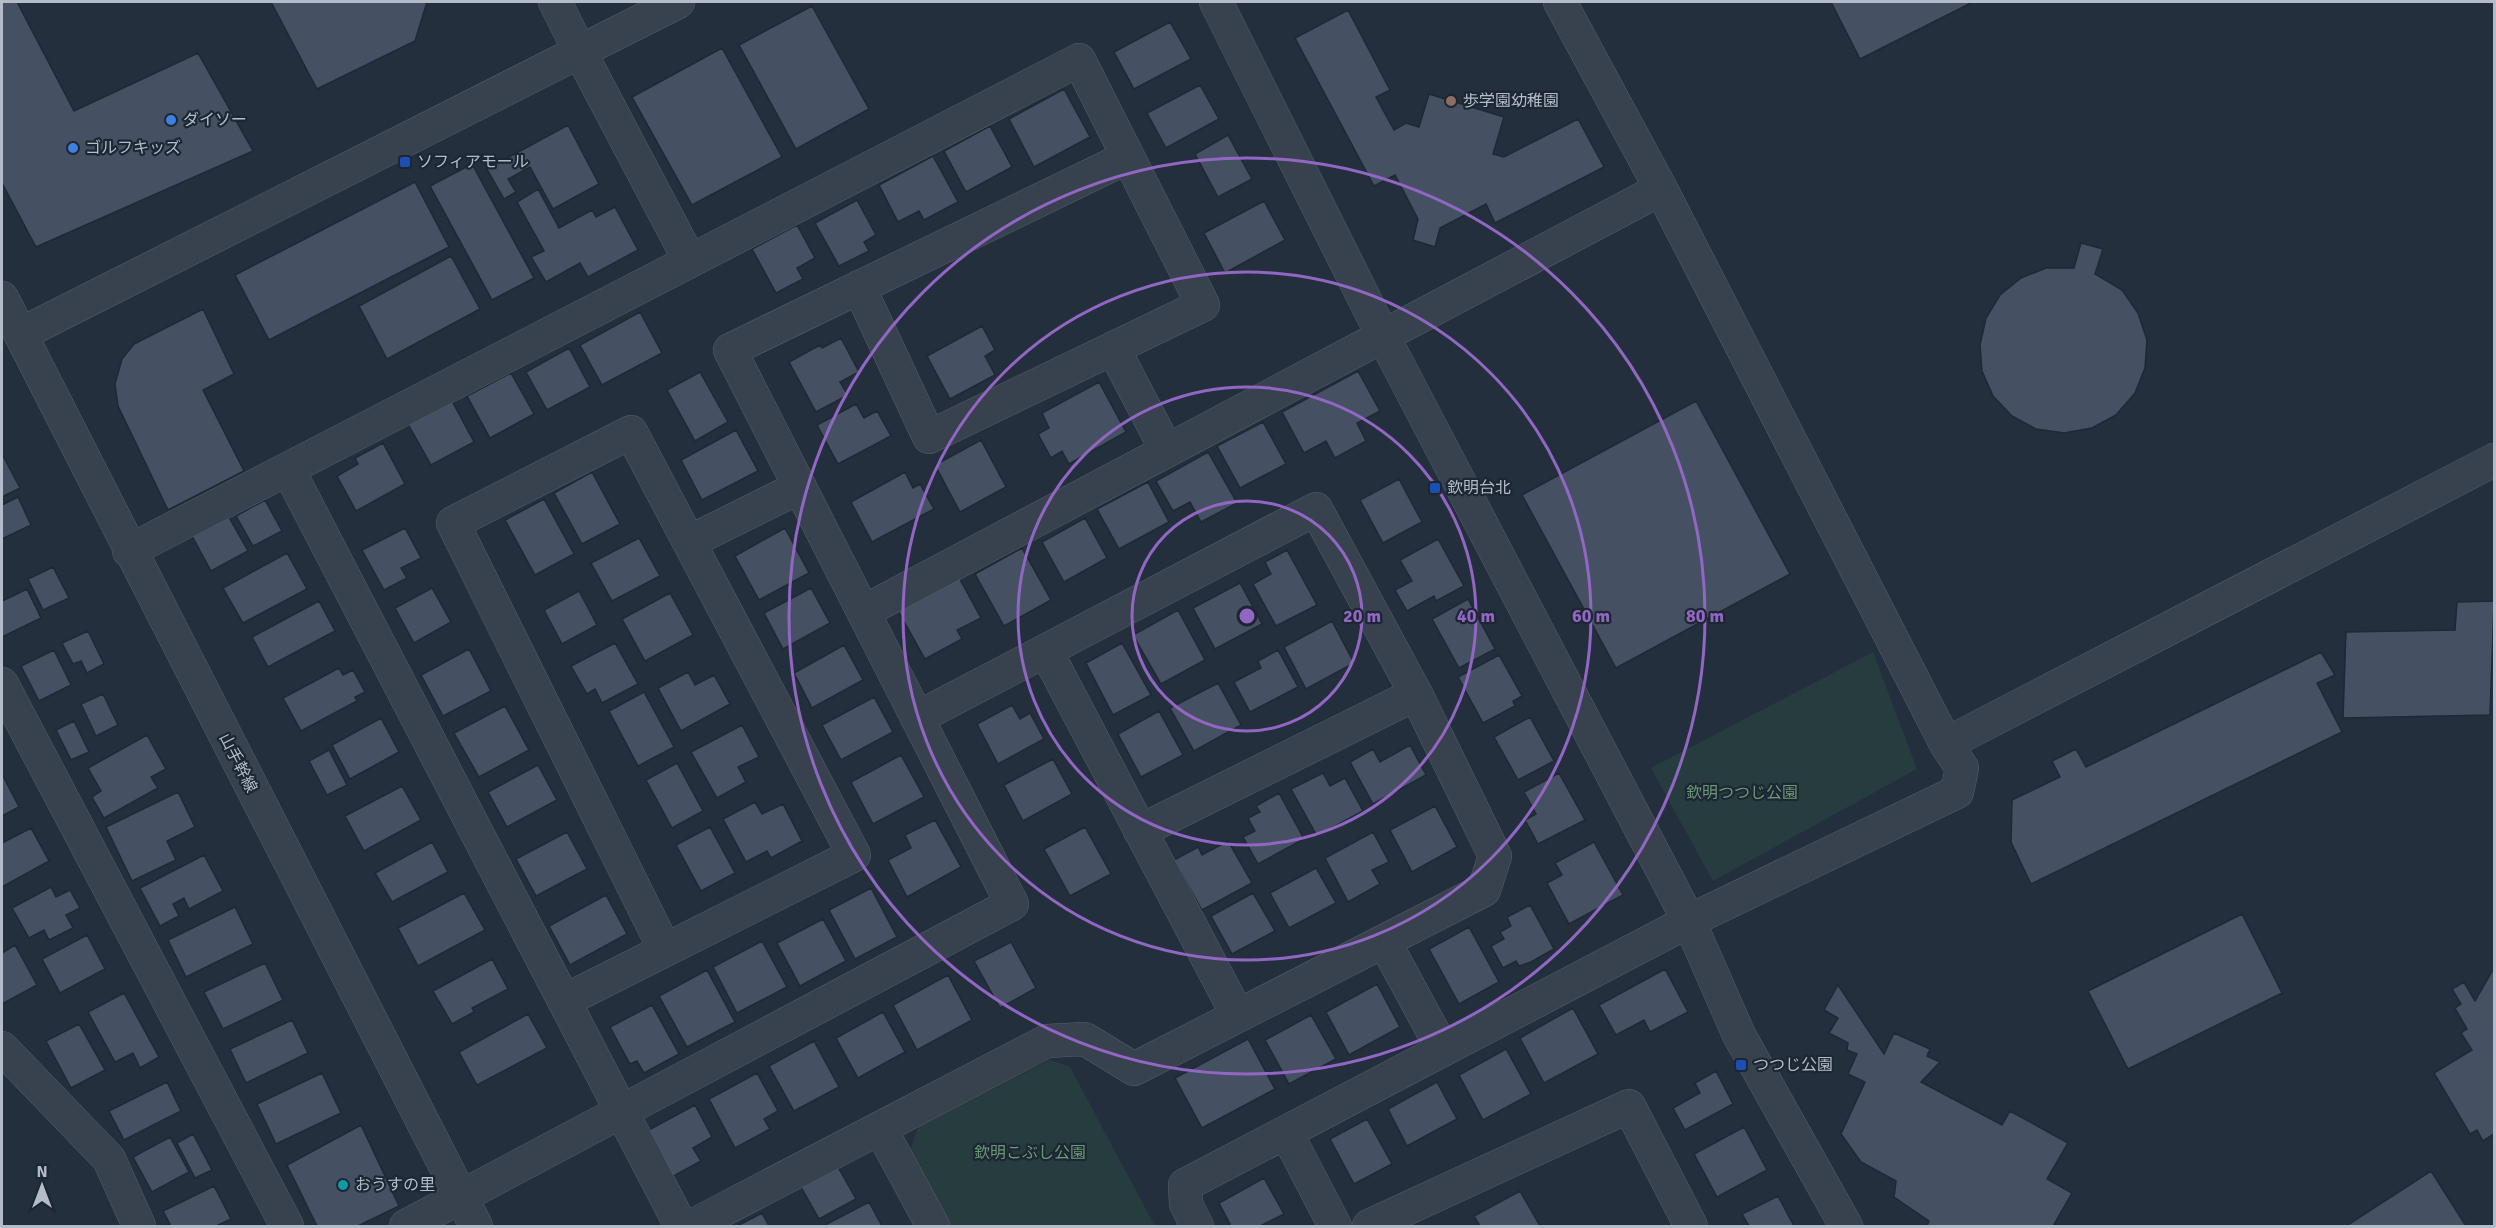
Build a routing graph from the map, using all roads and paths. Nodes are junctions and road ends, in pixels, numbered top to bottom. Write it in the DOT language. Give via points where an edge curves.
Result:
graph roads {
  1 [pos="555,2"];
  2 [pos="678,2"];
  3 [pos="1216,2"];
  4 [pos="1560,2"];
  5 [pos="580,52"];
  6 [pos="1128,157"];
  7 [pos="1661,189"];
  8 [pos="690,261"];
  9 [pos="859,287"];
  10 [pos="2,298"];
  11 [pos="1383,336"];
  12 [pos="11,339"];
  13 [pos="1113,348"];
  14 [pos="1167,452"];
  15 [pos="2494,460"];
  16 [pos="288,469"];
  17 [pos="800,487"];
  18 [pos="689,542"];
  19 [pos="129,551"];
  20 [pos="865,611"];
  21 [pos="1046,651"];
  22 [pos="2,684"];
  23 [pos="1416,694"];
  24 [pos="917,718"];
  25 [pos="1946,744"];
  26 [pos="1140,831"];
  27 [pos="1689,921"];
  28 [pos="1384,941"];
  29 [pos="665,950"];
  30 [pos="564,1001"];
  31 [pos="1238,1016"];
  32 [pos="2,1048"];
  33 [pos="1443,1050"];
  34 [pos="622,1111"];
  35 [pos="880,1128"];
  36 [pos="1286,1132"];
  37 [pos="461,1198"];
  38 [pos="139,1227"];
  39 [pos="287,1227"];
  40 [pos="406,1227"];
  41 [pos="476,1227"];
  42 [pos="681,1227"];
  43 [pos="692,1227"];
  44 [pos="933,1227"];
  45 [pos="1197,1227"];
  46 [pos="1335,1227"];
  47 [pos="1369,1227"];
  48 [pos="1691,1227"];
  49 [pos="1846,1227"];
  1 -- 5 [label="street"];
  2 -- 5 [label="street"];
  3 -- 11 [label="street"];
  4 -- 7 [label="street"];
  5 -- 8 [label="street"];
  5 -- 12 [label="street"];
  6 -- 8 [label="street" via="1079,60"];
  6 -- 9 [label="street"];
  6 -- 13 [label="street" via="1203,305"];
  7 -- 11 [label="street"];
  7 -- 25 [label="street"];
  8 -- 16 [label="street"];
  9 -- 13 [label="street" via="929,437"];
  9 -- 17 [label="street" via="730,350"];
  10 -- 12 [label="street, 山手幹線"];
  11 -- 14 [label="street"];
  11 -- 27 [label="street"];
  12 -- 19 [label="street, 山手幹線"];
  13 -- 14 [label="street"];
  14 -- 20 [label="street"];
  15 -- 25 [label="street"];
  16 -- 19 [label="street"];
  16 -- 30 [label="street"];
  17 -- 18 [label="street"];
  17 -- 20 [label="street"];
  18 -- 29 [label="street" via="854,855"];
  18 -- 29 [label="street" via="631,432 453,523"];
  19 -- 37 [label="street, 山手幹線"];
  20 -- 24 [label="street"];
  21 -- 23 [label="street" via="1316,509"];
  21 -- 24 [label="street"];
  21 -- 26 [label="street"];
  22 -- 39 [label="street"];
  23 -- 26 [label="street"];
  23 -- 28 [label="street" via="1495,856 1484,890"];
  24 -- 34 [label="street" via="1012,904"];
  25 -- 27 [label="street" via="1962,768 1957,792"];
  26 -- 31 [label="street"];
  27 -- 33 [label="street"];
  27 -- 49 [label="street" via="1739,1035"];
  28 -- 31 [label="street"];
  28 -- 33 [label="street"];
  29 -- 30 [label="street"];
  30 -- 34 [label="street"];
  31 -- 35 [label="street" via="1134,1070 1085,1039 1047,1041"];
  32 -- 38 [label="street" via="110,1159"];
  33 -- 36 [label="street"];
  34 -- 37 [label="street"];
  34 -- 42 [label="street"];
  35 -- 43 [label="street"];
  35 -- 44 [label="street"];
  36 -- 45 [label="street" via="1185,1185 1186,1204"];
  36 -- 46 [label="street"];
  37 -- 40 [label="street"];
  37 -- 41 [label="street, 山手幹線"];
  47 -- 48 [label="street" via="1629,1106"];
}
